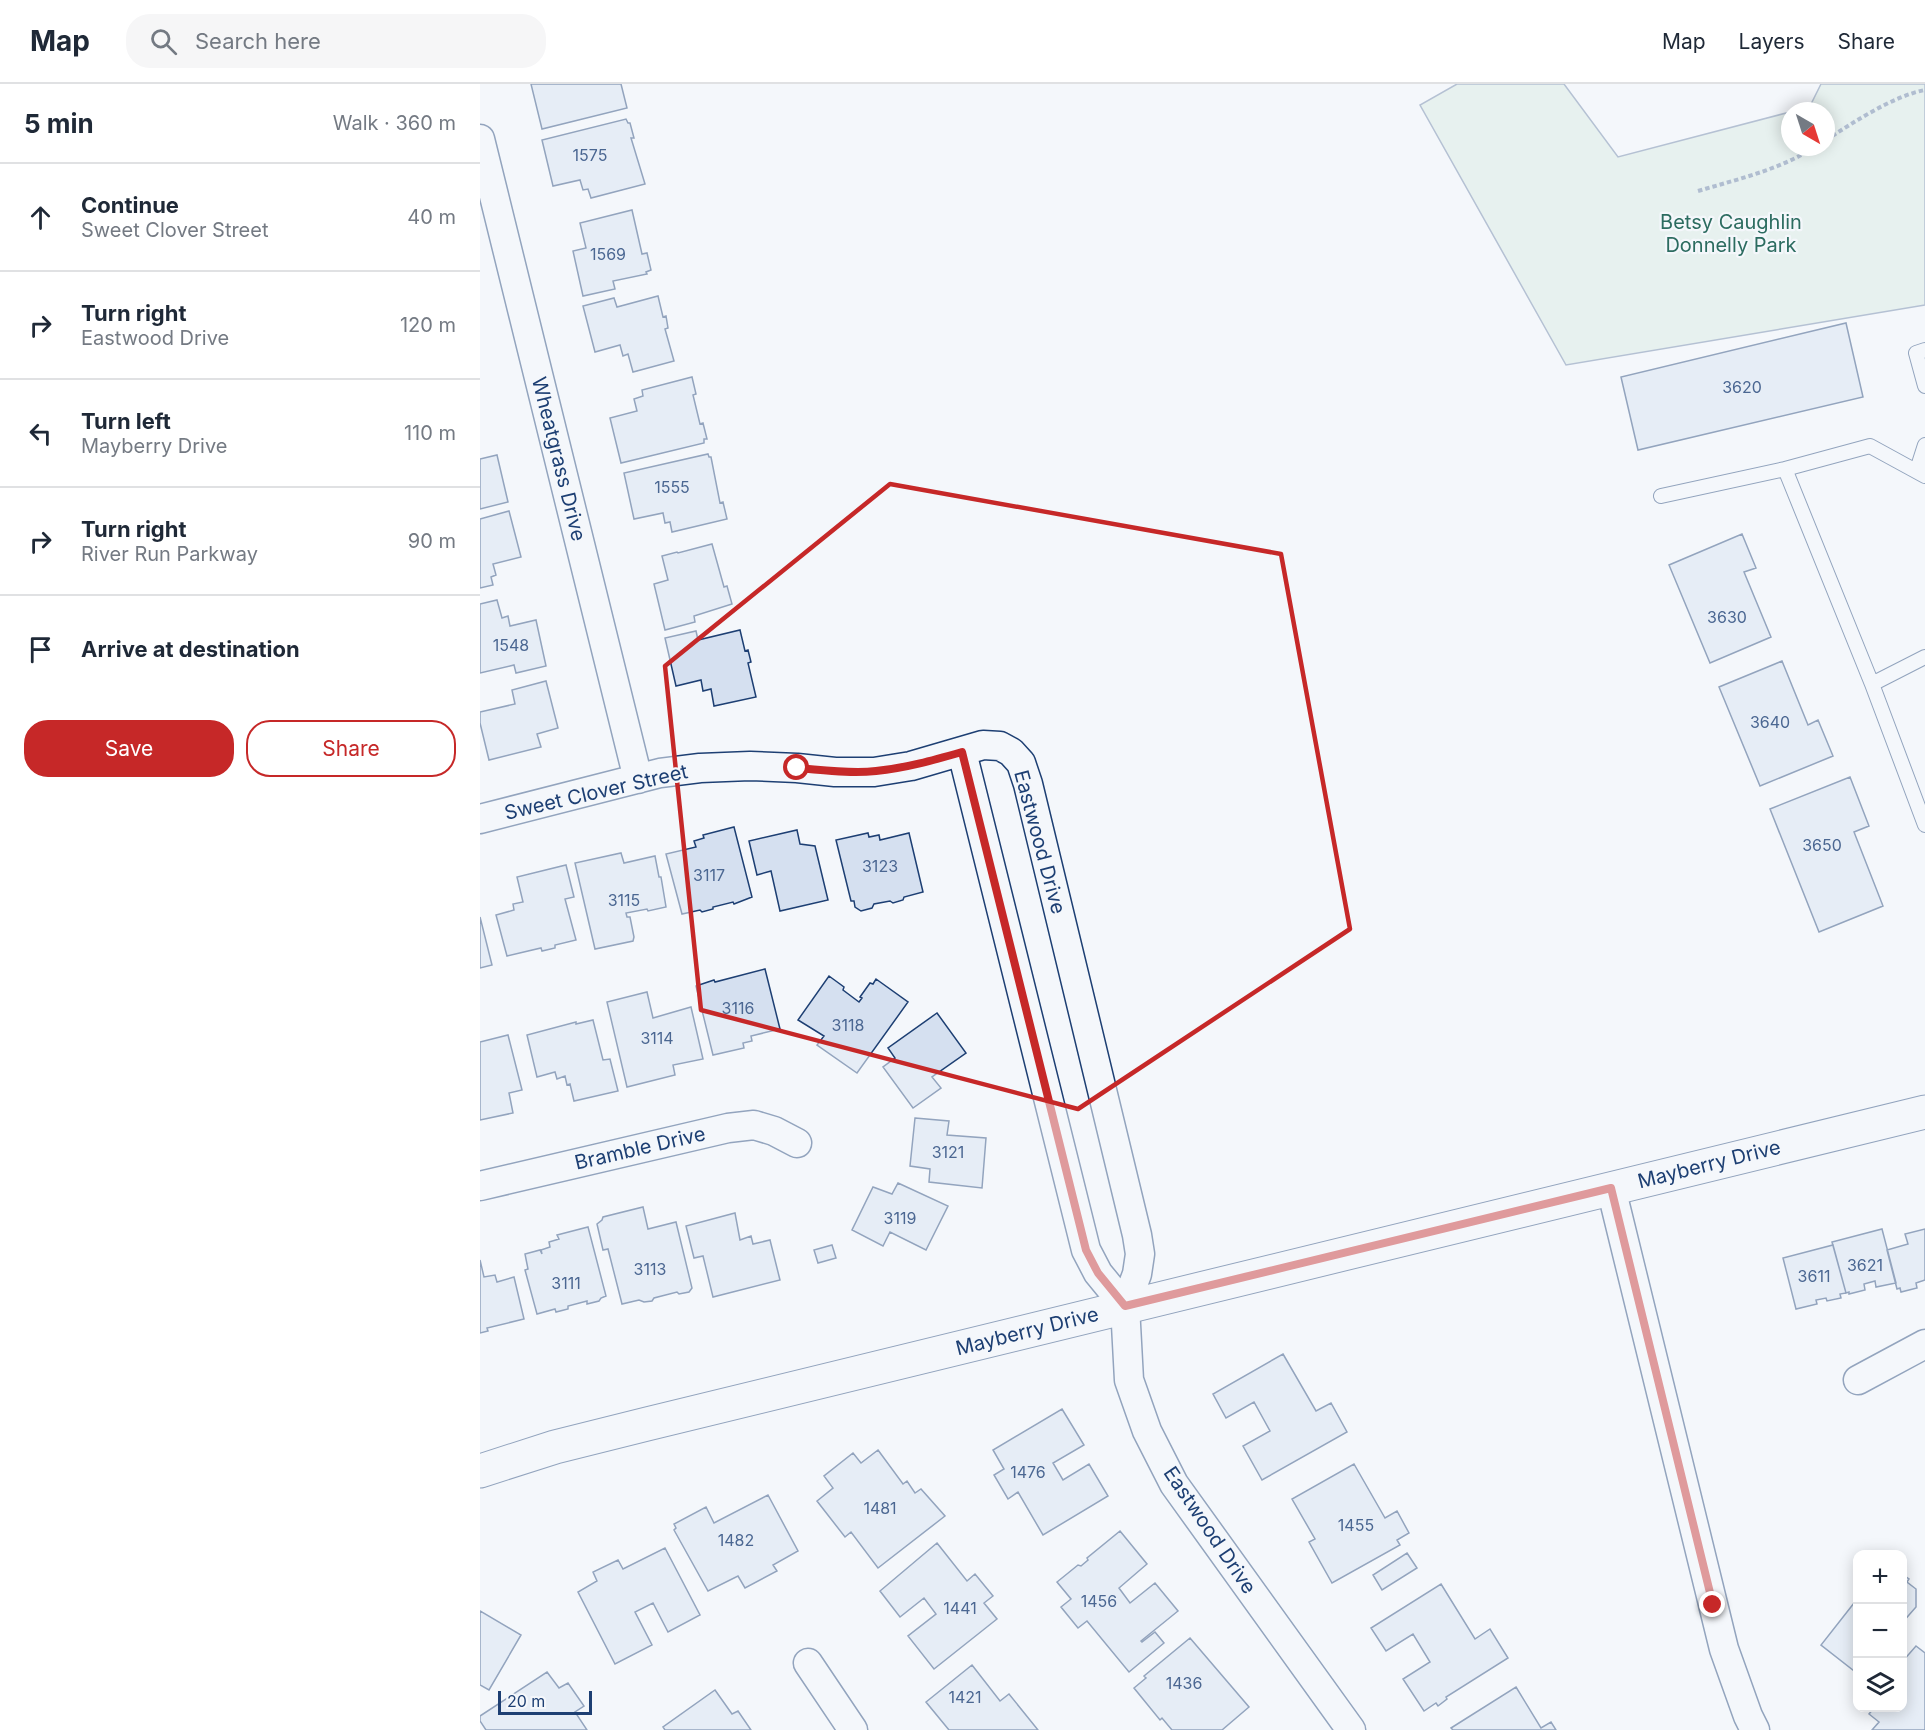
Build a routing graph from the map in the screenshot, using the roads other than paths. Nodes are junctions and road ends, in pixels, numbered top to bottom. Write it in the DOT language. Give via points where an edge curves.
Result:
graph roads {
  1 [pos="480,140"];
  2 [pos="1925,350"];
  3 [pos="1925,386"];
  4 [pos="1925,445"];
  5 [pos="1785,469"];
  6 [pos="1921,473"];
  7 [pos="1661,496"];
  8 [pos="1925,657"];
  9 [pos="1872,684"];
  10 [pos="962,752"];
  11 [pos="638,779"];
  12 [pos="480,819"];
  13 [pos="1925,825"];
  14 [pos="1925,1112"];
  15 [pos="797,1143"];
  16 [pos="480,1186"];
  17 [pos="1611,1188"];
  18 [pos="1125,1306"];
  19 [pos="1925,1344"];
  20 [pos="1858,1380"];
  21 [pos="480,1471"];
  22 [pos="808,1663"];
  23 [pos="1342,1727"];
  24 [pos="853,1730"];
  25 [pos="1755,1730"];
  1 -- 11 [label="street, Wheatgrass Drive"];
  2 -- 3 [label="lane" via="1916,353"];
  4 -- 6 [label="lane"];
  5 -- 6 [label="lane" via="1870,446"];
  5 -- 7 [label="lane"];
  5 -- 9 [label="lane"];
  8 -- 9 [label="lane"];
  9 -- 13 [label="lane"];
  10 -- 11 [label="street, Sweet Clover Street" via="874,772 750,766 700,768"];
  10 -- 18 [label="street" via="1086,1250 1098,1273"];
  10 -- 18 [label="street, Eastwood Drive" via="983,745 1000,746 1021,763 1028,784 1137,1235 1137,1274"];
  11 -- 12 [label="street, Sweet Clover Street"];
  14 -- 17 [label="main road, Mayberry Drive"];
  15 -- 16 [label="street, Bramble Drive" via="754,1125 728,1128"];
  17 -- 18 [label="main road, Mayberry Drive"];
  17 -- 25 [label="street" via="1724,1649"];
  18 -- 21 [label="main road, Mayberry Drive" via="555,1447"];
  18 -- 23 [label="street, Eastwood Drive" via="1129,1380 1147,1431 1174,1484"];
  19 -- 20 [label="street"];
  22 -- 24 [label="street"];
}
